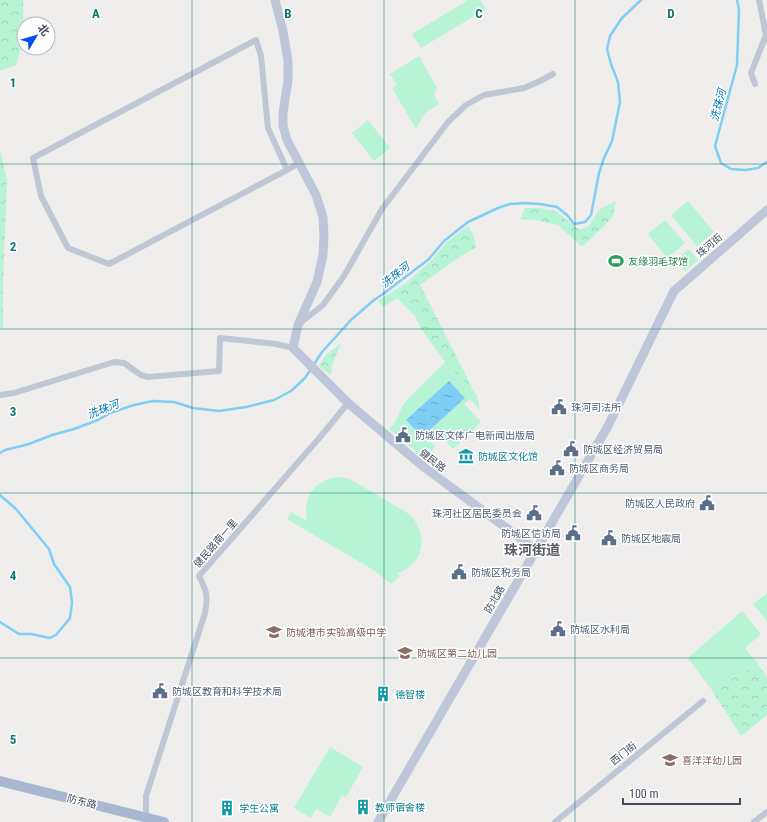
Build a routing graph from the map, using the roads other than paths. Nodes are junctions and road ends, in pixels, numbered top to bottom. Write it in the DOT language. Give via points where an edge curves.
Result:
graph roads {
  1 [pos="275,0"];
  2 [pos="759,0"];
  3 [pos="766,35"];
  4 [pos="553,74"];
  5 [pos="755,84"];
  6 [pos="299,163"];
  7 [pos="286,170"];
  8 [pos="767,210"];
  9 [pos="298,325"];
  10 [pos="648,343"];
  11 [pos="293,348"];
  12 [pos="0,395"];
  13 [pos="348,403"];
  14 [pos="535,549"];
  15 [pos="703,700"];
  16 [pos="0,781"];
  17 [pos="767,812"];
  18 [pos="146,820"];
  19 [pos="164,822"];
  20 [pos="378,822"];
  21 [pos="555,822"];
  22 [pos="754,822"];
  1 -- 6 [label="street" via="288,61 283,126"];
  2 -- 3 [label="street"];
  3 -- 5 [label="street" via="751,73"];
  4 -- 9 [label="street" via="524,88 484,95 466,105 448,122 382,209 344,276 323,304"];
  6 -- 7 [label="street"];
  6 -- 9 [label="street" via="316,195 324,236 317,282"];
  7 -- 7 [label="street" via="268,128 261,56 256,40 32,158 41,196 68,248 109,264"];
  8 -- 10 [label="street, 珠河街" via="674,290"];
  9 -- 11 [label="street"];
  10 -- 14 [label="street, 防北路" via="608,426"];
  11 -- 12 [label="street" via="220,338 220,371 148,377 124,363 114,362"];
  11 -- 13 [label="street, 健民路"];
  13 -- 14 [label="street, 健民路" via="425,468"];
  13 -- 18 [label="street, 健民路南一里" via="199,576 206,589 206,613 146,796"];
  14 -- 20 [label="street, 防北路"];
  15 -- 21 [label="street, 西门街"];
  16 -- 18 [label="main road, 防东路"];
  17 -- 22 [label="street"];
  18 -- 19 [label="main road, 防东路"];
}
